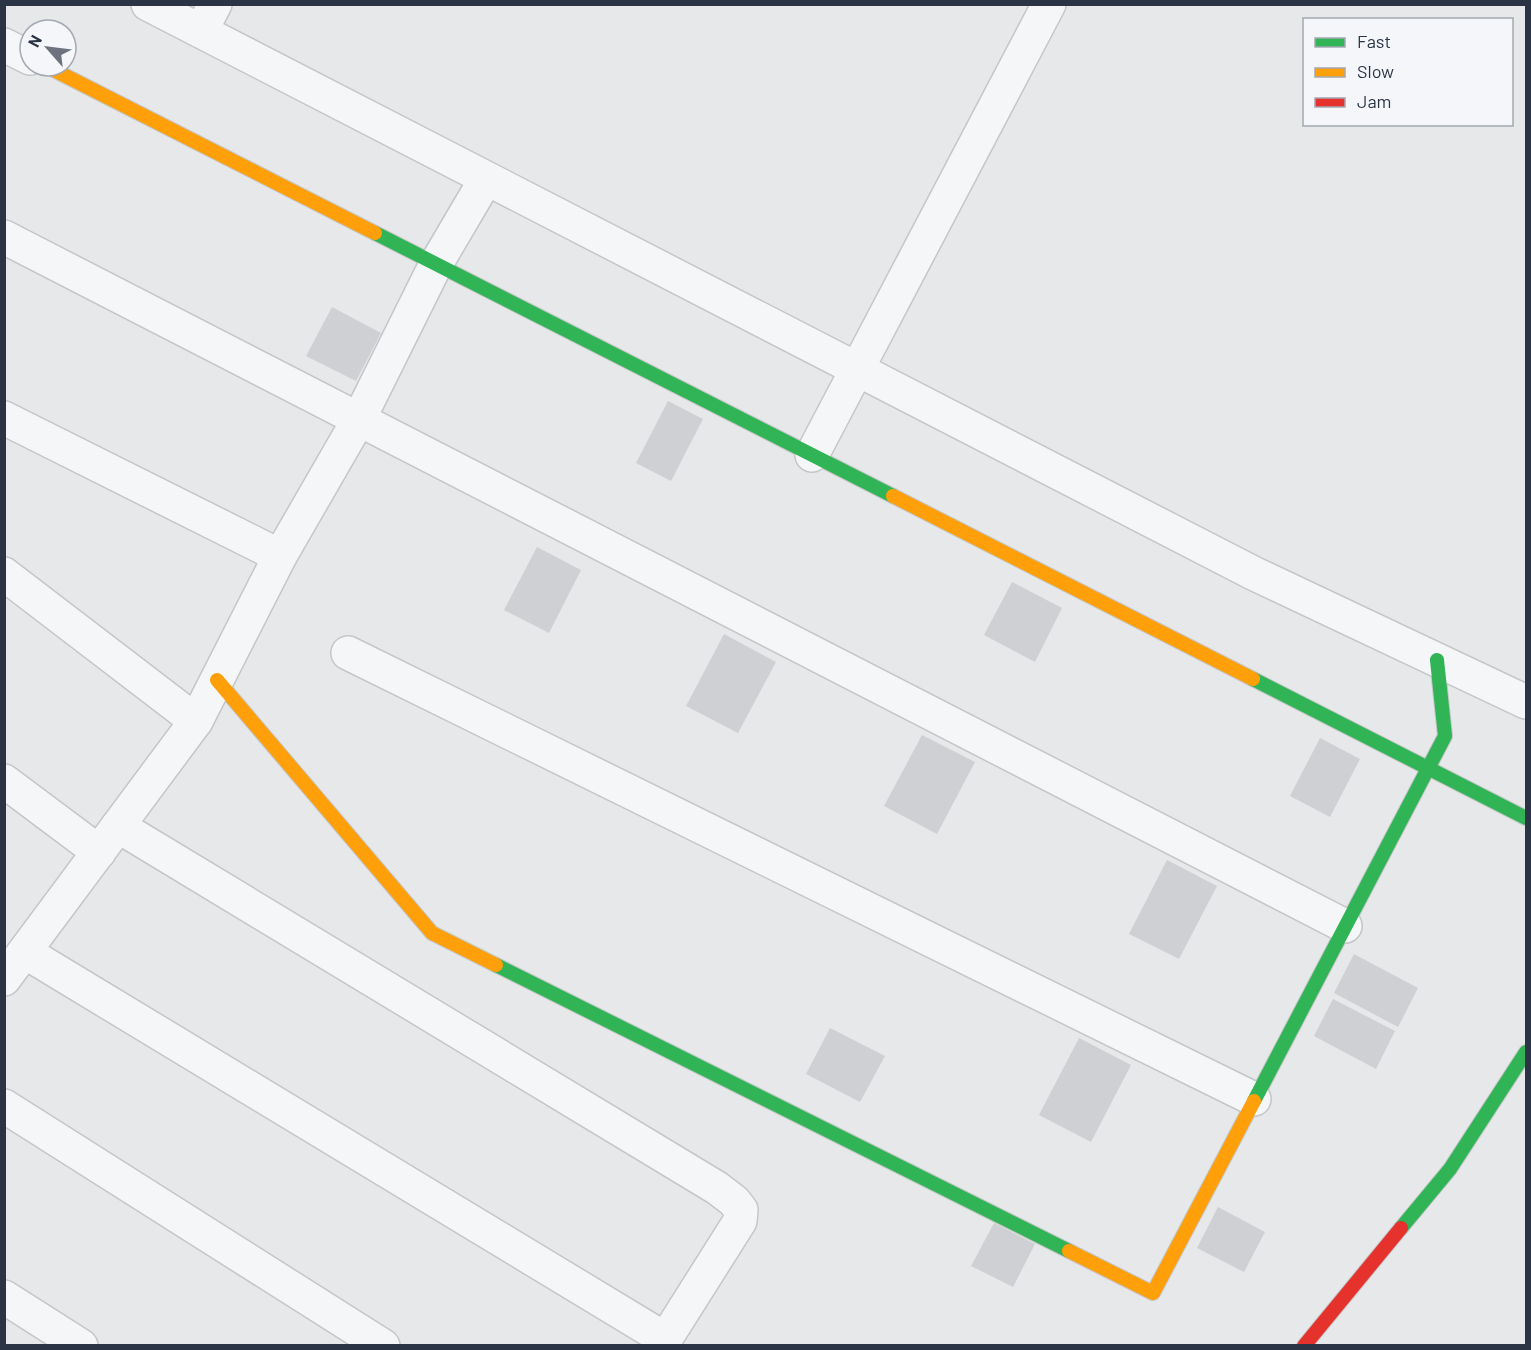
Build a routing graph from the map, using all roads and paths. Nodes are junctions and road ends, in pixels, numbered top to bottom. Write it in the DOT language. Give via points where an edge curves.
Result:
graph roads {
  1 [pos="148,4"];
  2 [pos="1049,4"];
  3 [pos="208,18"];
  4 [pos="4,45"];
  5 [pos="18,52"];
  6 [pos="70,78"];
  7 [pos="486,178"];
  8 [pos="4,237"];
  9 [pos="436,264"];
  10 [pos="857,369"];
  11 [pos="4,418"];
  12 [pos="359,419"];
  13 [pos="812,455"];
  14 [pos="280,556"];
  15 [pos="4,574"];
  16 [pos="348,653"];
  17 [pos="1437,660"];
  18 [pos="217,680"];
  19 [pos="1527,702"];
  20 [pos="196,721"];
  21 [pos="1428,767"];
  22 [pos="4,781"];
  23 [pos="1527,818"];
  24 [pos="118,826"];
  25 [pos="99,852"];
  26 [pos="1345,926"];
  27 [pos="25,951"];
  28 [pos="4,979"];
  29 [pos="1527,1052"];
  30 [pos="1254,1100"];
  31 [pos="4,1106"];
  32 [pos="4,1297"];
  33 [pos="61,1340"];
  34 [pos="663,1342"];
  35 [pos="383,1346"];
  36 [pos="1304,1346"];
  1 -- 3 [label="street"];
  2 -- 10 [label="street"];
  3 -- 7 [label="street"];
  4 -- 5 [label="street"];
  6 -- 9 [label="street"];
  7 -- 9 [label="street"];
  7 -- 10 [label="street"];
  8 -- 12 [label="street"];
  9 -- 12 [label="street"];
  9 -- 13 [label="street"];
  10 -- 13 [label="street"];
  10 -- 17 [label="street" via="1253,573"];
  11 -- 14 [label="street"];
  12 -- 14 [label="street"];
  12 -- 26 [label="street"];
  13 -- 21 [label="street"];
  14 -- 18 [label="street"];
  15 -- 20 [label="street"];
  16 -- 30 [label="street"];
  17 -- 19 [label="street"];
  17 -- 21 [label="street" via="1445,736"];
  18 -- 20 [label="street"];
  18 -- 30 [label="street" via="432,933 1153,1293"];
  20 -- 24 [label="street"];
  21 -- 23 [label="street"];
  21 -- 26 [label="street"];
  22 -- 25 [label="street"];
  24 -- 25 [label="street"];
  24 -- 34 [label="street" via="734,1200 741,1210 740,1221"];
  25 -- 27 [label="street"];
  26 -- 30 [label="street"];
  27 -- 28 [label="street"];
  27 -- 34 [label="street"];
  29 -- 36 [label="street" via="1450,1169"];
  31 -- 35 [label="street"];
  32 -- 33 [label="street"];
}
